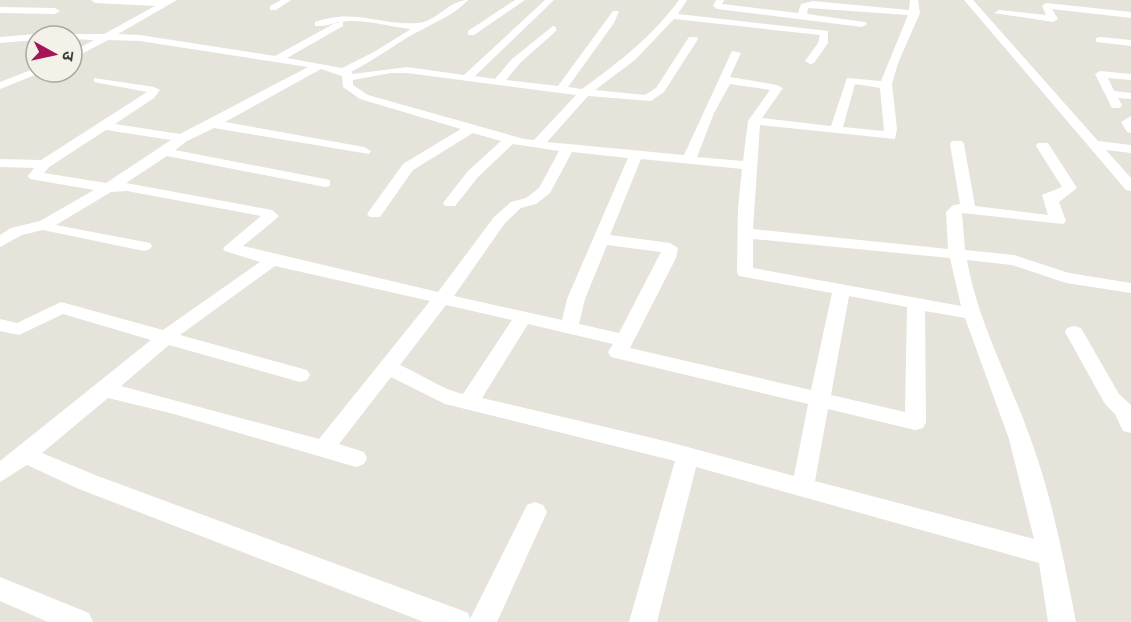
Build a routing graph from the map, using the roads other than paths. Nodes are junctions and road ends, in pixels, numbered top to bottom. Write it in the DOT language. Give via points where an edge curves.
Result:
graph roads {
  1 [pos="30,0"];
  2 [pos="95,0"];
  3 [pos="173,0"];
  4 [pos="287,0"];
  5 [pos="464,0"];
  6 [pos="521,0"];
  7 [pos="550,0"];
  8 [pos="683,0"];
  9 [pos="720,0"];
  10 [pos="914,0"];
  11 [pos="968,0"];
  12 [pos="1084,0"];
  13 [pos="837,2"];
  14 [pos="163,4"];
  15 [pos="866,4"];
  16 [pos="273,8"];
  17 [pos="4,10"];
  18 [pos="1090,10"];
  19 [pos="55,12"];
  20 [pos="616,12"];
  21 [pos="915,13"];
  22 [pos="999,13"];
  23 [pos="770,15"];
  24 [pos="1131,15"];
  25 [pos="352,16"];
  26 [pos="672,16"];
  27 [pos="802,17"];
  28 [pos="318,24"];
  29 [pos="862,24"];
  30 [pos="762,26"];
  31 [pos="415,27"];
  32 [pos="553,29"];
  33 [pos="471,33"];
  34 [pos="856,35"];
  35 [pos="84,36"];
  36 [pos="110,36"];
  37 [pos="24,38"];
  38 [pos="693,39"];
  39 [pos="0,40"];
  40 [pos="1100,40"];
  41 [pos="1131,43"];
  42 [pos="84,50"];
  43 [pos="736,53"];
  44 [pos="277,59"];
  45 [pos="810,61"];
  46 [pos="319,66"];
  47 [pos="346,74"];
  48 [pos="24,76"];
  49 [pos="1131,77"];
  50 [pos="466,79"];
  51 [pos="98,80"];
  52 [pos="727,80"];
  53 [pos="498,83"];
  54 [pos="886,85"];
  55 [pos="0,86"];
  56 [pos="561,90"];
  57 [pos="585,92"];
  58 [pos="1110,94"];
  59 [pos="1131,96"];
  60 [pos="1116,105"];
  61 [pos="1131,120"];
  62 [pos="754,122"];
  63 [pos="213,124"];
  64 [pos="105,126"];
  65 [pos="470,129"];
  66 [pos="836,129"];
  67 [pos="1131,129"];
  68 [pos="182,138"];
  69 [pos="510,140"];
  70 [pos="957,144"];
  71 [pos="537,145"];
  72 [pos="1043,146"];
  73 [pos="1095,146"];
  74 [pos="568,147"];
  75 [pos="1131,149"];
  76 [pos="364,151"];
  77 [pos="165,152"];
  78 [pos="636,154"];
  79 [pos="689,159"];
  80 [pos="0,163"];
  81 [pos="45,165"];
  82 [pos="749,166"];
  83 [pos="325,183"];
  84 [pos="1131,187"];
  85 [pos="108,188"];
  86 [pos="450,203"];
  87 [pos="968,208"];
  88 [pos="375,214"];
  89 [pos="45,225"];
  90 [pos="745,232"];
  91 [pos="601,240"];
  92 [pos="0,242"];
  93 [pos="144,246"];
  94 [pos="958,254"];
  95 [pos="272,260"];
  96 [pos="1131,288"];
  97 [pos="841,290"];
  98 [pos="441,298"];
  99 [pos="916,304"];
  100 [pos="974,314"];
  101 [pos="524,316"];
  102 [pos="0,325"];
  103 [pos="569,327"];
  104 [pos="1074,332"];
  105 [pos="166,338"];
  106 [pos="624,340"];
  107 [pos="387,368"];
  108 [pos="300,375"];
  109 [pos="106,390"];
  110 [pos="820,400"];
  111 [pos="468,402"];
  112 [pos="1128,415"];
  113 [pos="323,449"];
  114 [pos="25,455"];
  115 [pos="688,456"];
  116 [pos="356,458"];
  117 [pos="0,473"];
  118 [pos="803,486"];
  119 [pos="536,512"];
  120 [pos="1051,555"];
  121 [pos="0,589"];
  122 [pos="1065,621"];
  123 [pos="80,622"];
  124 [pos="458,622"];
  125 [pos="483,622"];
  126 [pos="643,622"];
  1 -- 17 [label="street"];
  2 -- 14 [label="street"];
  3 -- 14 [label="street"];
  4 -- 16 [label="street"];
  5 -- 31 [label="street" via="440,17"];
  6 -- 33 [label="street"];
  7 -- 50 [label="street"];
  8 -- 26 [label="street"];
  9 -- 23 [label="street" via="717,6"];
  10 -- 21 [label="street"];
  11 -- 73 [label="street"];
  12 -- 18 [label="street"];
  13 -- 15 [label="street"];
  13 -- 27 [label="street" via="805,4"];
  14 -- 36 [label="street"];
  15 -- 21 [label="street"];
  15 -- 29 [label="street"];
  17 -- 19 [label="street"];
  18 -- 22 [label="street" via="1046,6 1058,19"];
  18 -- 24 [label="street"];
  20 -- 56 [label="street"];
  21 -- 54 [label="street"];
  23 -- 27 [label="street"];
  23 -- 30 [label="street"];
  25 -- 28 [label="street"];
  25 -- 31 [label="street"];
  25 -- 44 [label="street"];
  26 -- 30 [label="street"];
  26 -- 57 [label="street" via="631,58"];
  27 -- 29 [label="street"];
  29 -- 34 [label="street" via="861,33"];
  30 -- 45 [label="street" via="830,34"];
  31 -- 47 [label="street" via="418,28"];
  32 -- 53 [label="street" via="516,61"];
  35 -- 36 [label="street"];
  36 -- 42 [label="street"];
  36 -- 44 [label="street"];
  37 -- 39 [label="street"];
  38 -- 57 [label="street" via="660,90 647,99"];
  40 -- 41 [label="street"];
  43 -- 52 [label="street" via="723,80"];
  44 -- 46 [label="street"];
  46 -- 47 [label="street"];
  46 -- 63 [label="street"];
  47 -- 50 [label="street" via="396,69"];
  47 -- 65 [label="street" via="351,92"];
  48 -- 55 [label="street"];
  49 -- 58 [label="street" via="1100,74"];
  50 -- 53 [label="street"];
  51 -- 64 [label="street" via="154,90"];
  52 -- 62 [label="street" via="777,88"];
  52 -- 79 [label="street"];
  53 -- 56 [label="street"];
  54 -- 66 [label="street" via="851,80"];
  54 -- 66 [label="street" via="890,136"];
  56 -- 57 [label="street"];
  57 -- 71 [label="street"];
  58 -- 59 [label="street"];
  58 -- 60 [label="street"];
  61 -- 67 [label="street" via="1127,122"];
  62 -- 66 [label="street"];
  62 -- 82 [label="street"];
  63 -- 68 [label="street"];
  63 -- 76 [label="street"];
  64 -- 68 [label="street"];
  64 -- 81 [label="street"];
  65 -- 69 [label="street"];
  65 -- 88 [label="street" via="408,167"];
  68 -- 77 [label="street"];
  69 -- 71 [label="street"];
  69 -- 86 [label="street" via="473,174"];
  70 -- 87 [label="street"];
  71 -- 74 [label="street"];
  72 -- 87 [label="street" via="1070,188 1050,198 1058,221"];
  73 -- 75 [label="street"];
  73 -- 84 [label="street"];
  74 -- 78 [label="street"];
  74 -- 98 [label="street" via="545,190 531,201 516,205 499,220"];
  77 -- 83 [label="street"];
  77 -- 85 [label="street"];
  78 -- 79 [label="street"];
  78 -- 91 [label="street"];
  79 -- 82 [label="street"];
  80 -- 81 [label="street"];
  81 -- 85 [label="street" via="35,176"];
  82 -- 90 [label="street"];
  85 -- 89 [label="street"];
  85 -- 95 [label="street" via="127,187 267,213 271,216 231,248"];
  87 -- 94 [label="street" via="954,212"];
  89 -- 92 [label="street" via="17,231"];
  89 -- 93 [label="street"];
  90 -- 94 [label="street"];
  90 -- 97 [label="street" via="745,272"];
  91 -- 103 [label="street" via="576,299"];
  91 -- 106 [label="street" via="670,248"];
  94 -- 96 [label="street" via="1014,260 1066,278"];
  94 -- 100 [label="street"];
  95 -- 98 [label="street"];
  95 -- 105 [label="street"];
  97 -- 99 [label="street"];
  97 -- 110 [label="street"];
  98 -- 101 [label="street"];
  98 -- 107 [label="street"];
  99 -- 100 [label="street"];
  99 -- 110 [label="street" via="915,422"];
  100 -- 120 [label="street" via="1043,510"];
  101 -- 103 [label="street"];
  101 -- 111 [label="street"];
  102 -- 105 [label="street" via="19,329 61,308"];
  103 -- 106 [label="street"];
  104 -- 112 [label="street" via="1112,399"];
  105 -- 108 [label="street"];
  105 -- 109 [label="street"];
  106 -- 110 [label="street" via="618,352"];
  107 -- 111 [label="street" via="445,397"];
  107 -- 113 [label="street"];
  109 -- 113 [label="street"];
  109 -- 114 [label="street"];
  110 -- 118 [label="street"];
  111 -- 115 [label="street"];
  113 -- 116 [label="street"];
  114 -- 117 [label="street"];
  114 -- 124 [label="street"];
  115 -- 118 [label="street"];
  115 -- 126 [label="street"];
  118 -- 120 [label="street"];
  119 -- 125 [label="street"];
  120 -- 122 [label="street"];
  121 -- 123 [label="street"];
}
